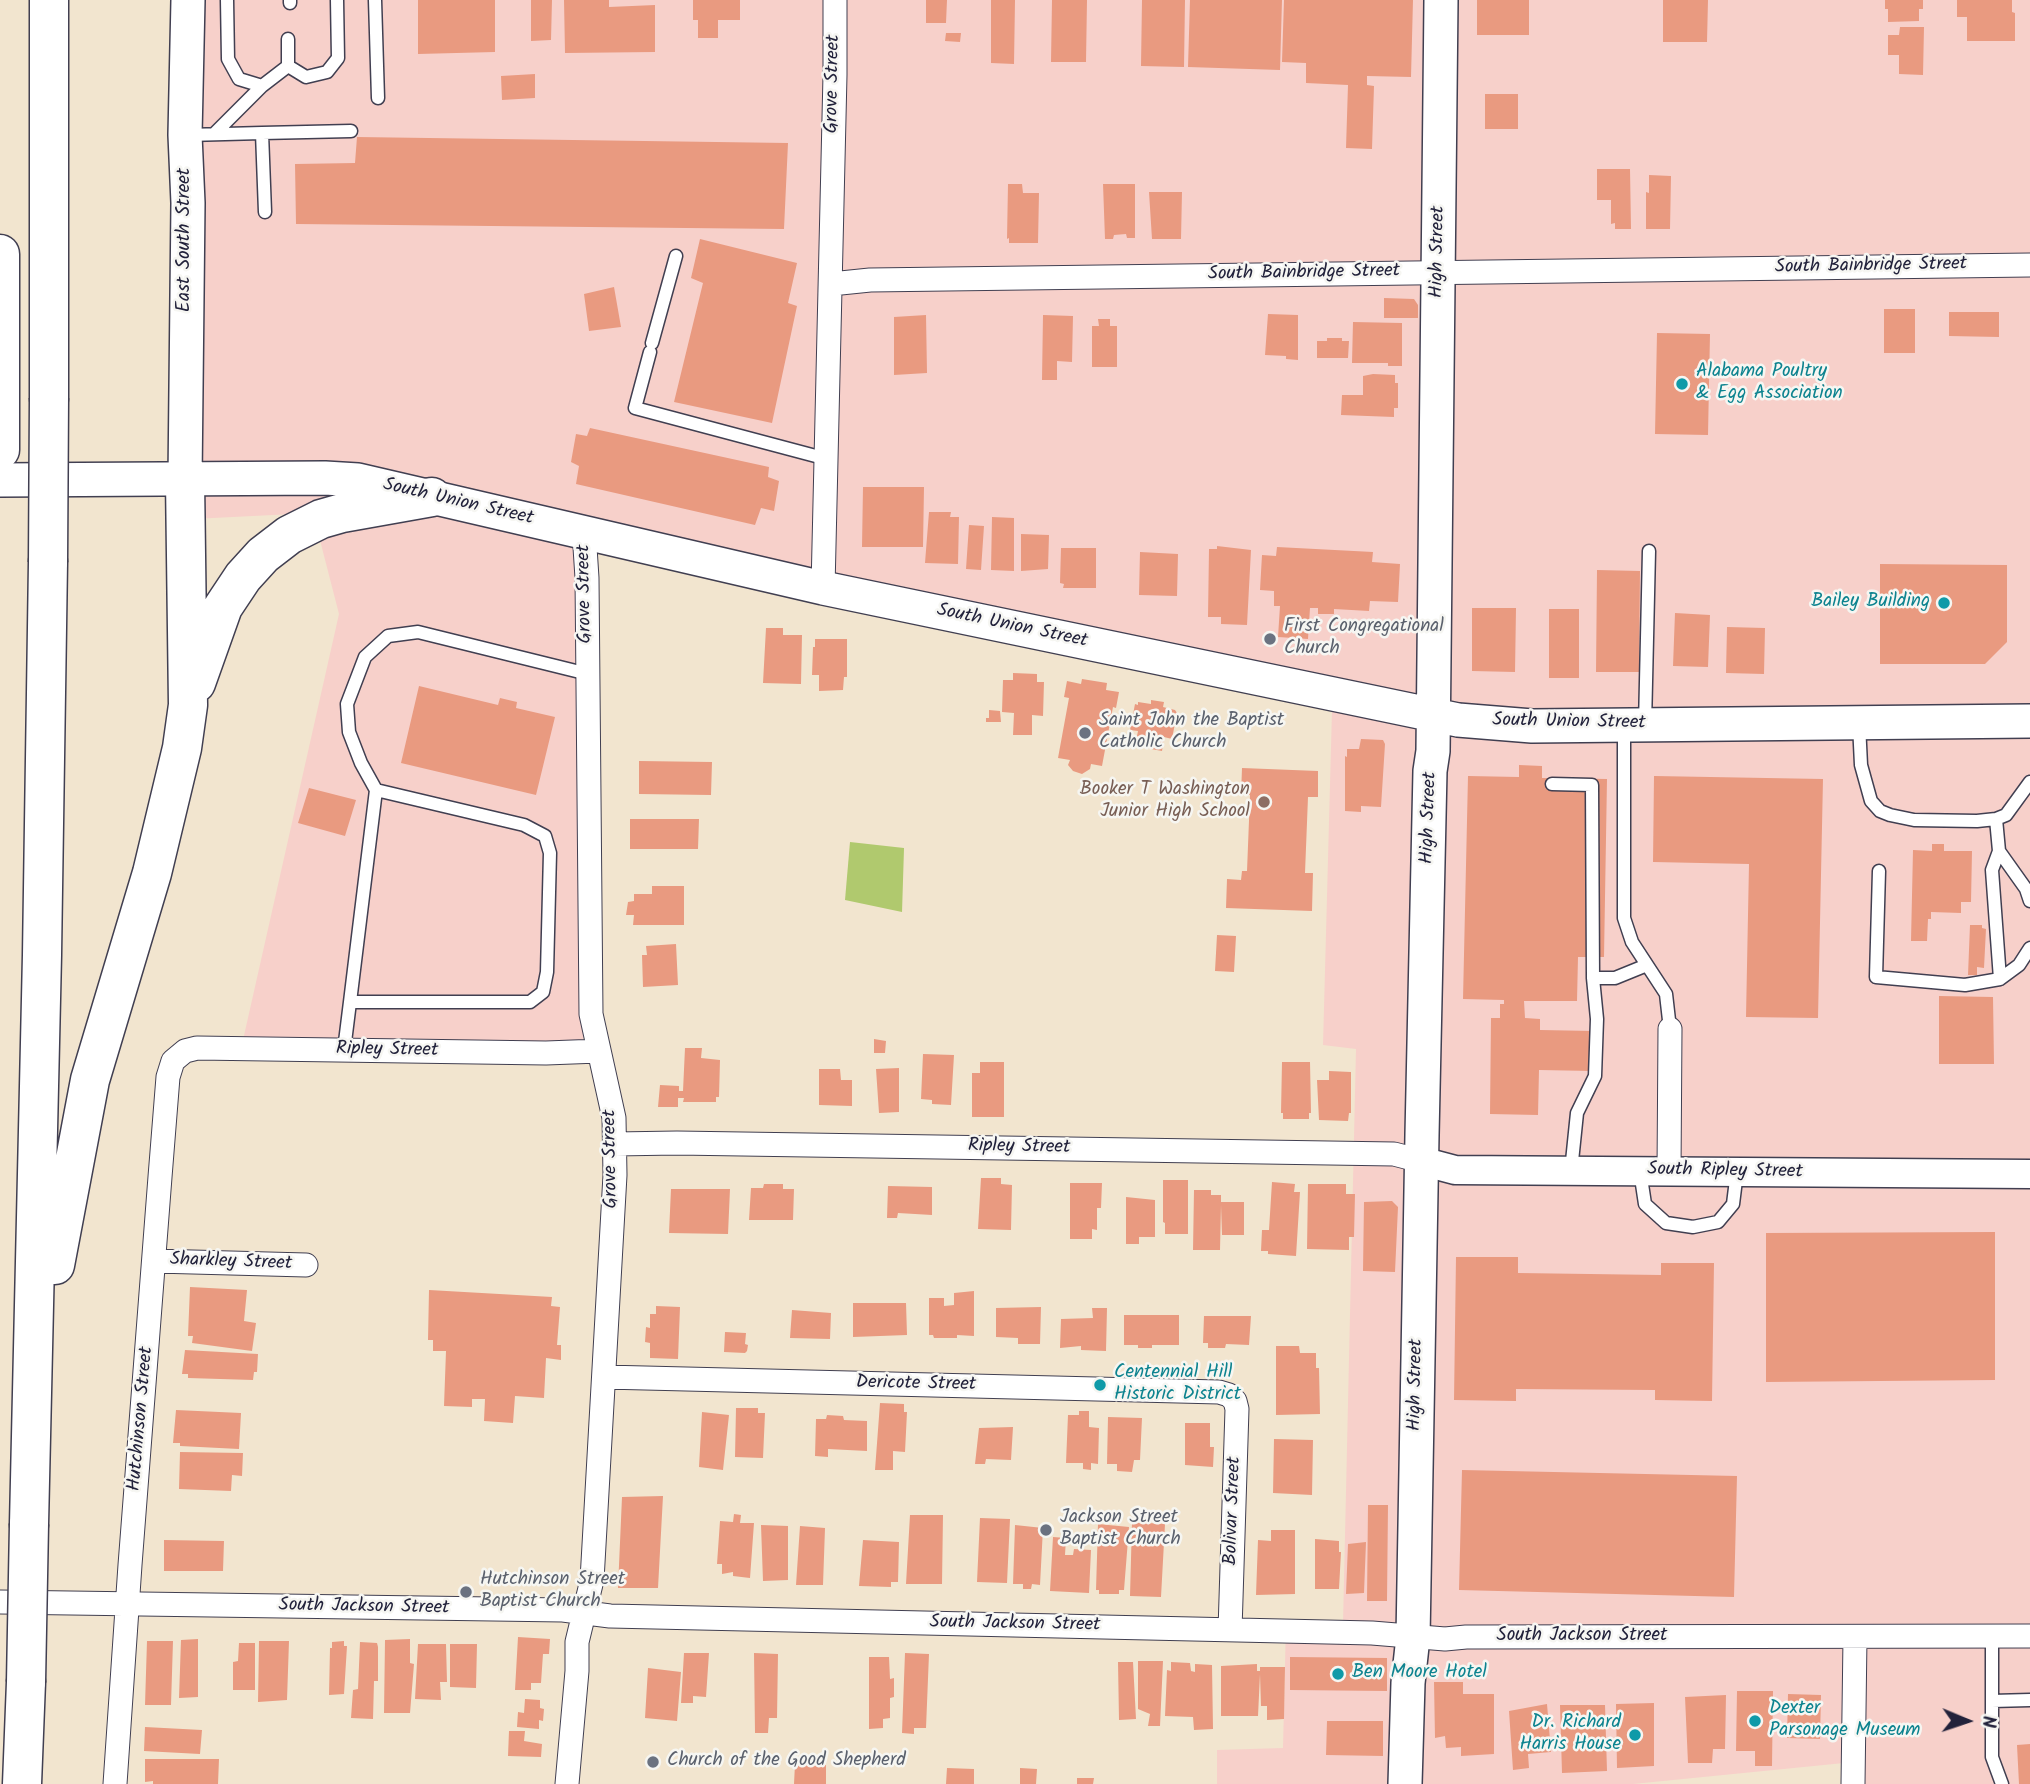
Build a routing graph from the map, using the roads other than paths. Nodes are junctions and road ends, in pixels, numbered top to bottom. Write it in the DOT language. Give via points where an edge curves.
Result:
graph roads {
  1 [pos="48,0"];
  2 [pos="188,0"];
  3 [pos="227,0"];
  4 [pos="337,0"];
  5 [pos="375,0"];
  6 [pos="835,0"];
  7 [pos="1441,0"];
  8 [pos="288,39"];
  9 [pos="288,66"];
  10 [pos="262,86"];
  11 [pos="378,98"];
  12 [pos="351,131"];
  13 [pos="262,133"];
  14 [pos="200,135"];
  15 [pos="265,212"];
  16 [pos="0,254"];
  17 [pos="676,256"];
  18 [pos="2030,265"];
  19 [pos="1439,272"];
  20 [pos="831,284"];
  21 [pos="1,396"];
  22 [pos="0,450"];
  23 [pos="827,459"];
  24 [pos="0,480"];
  25 [pos="185,480"];
  26 [pos="432,497"];
  27 [pos="584,532"];
  28 [pos="1649,551"];
  29 [pos="823,587"];
  30 [pos="588,674"];
  31 [pos="188,705"];
  32 [pos="1433,714"];
  33 [pos="2030,721"];
  34 [pos="1859,723"];
  35 [pos="1635,725"];
  36 [pos="2030,782"];
  37 [pos="1552,784"];
  38 [pos="376,790"];
  39 [pos="1996,820"];
  40 [pos="1998,851"];
  41 [pos="1879,871"];
  42 [pos="2030,901"];
  43 [pos="2030,948"];
  44 [pos="1647,965"];
  45 [pos="1592,978"];
  46 [pos="2000,979"];
  47 [pos="350,1002"];
  48 [pos="1670,1029"];
  49 [pos="344,1050"];
  50 [pos="600,1051"];
  51 [pos="177,1056"];
  52 [pos="615,1144"];
  53 [pos="1421,1161"];
  54 [pos="1571,1171"];
  55 [pos="1640,1171"];
  56 [pos="1669,1172"];
  57 [pos="1737,1172"];
  58 [pos="2030,1174"];
  59 [pos="155,1261"];
  60 [pos="306,1265"];
  61 [pos="604,1377"];
  62 [pos="1229,1395"];
  63 [pos="32,1408"];
  64 [pos="0,1602"];
  65 [pos="128,1603"];
  66 [pos="585,1613"];
  67 [pos="1230,1630"];
  68 [pos="1992,1636"];
  69 [pos="2030,1636"];
  70 [pos="1413,1637"];
  71 [pos="1854,1638"];
  72 [pos="2030,1700"];
  73 [pos="1992,1701"];
  74 [pos="22,1784"];
  75 [pos="115,1784"];
  76 [pos="567,1784"];
  77 [pos="1405,1784"];
  78 [pos="1853,1784"];
  79 [pos="2002,1784"];
  1 -- 63 [label="highway, bridge" via="48,562"];
  2 -- 14 [label="main road, East South Street"];
  3 -- 10 [label="lane" via="228,59 239,79"];
  4 -- 9 [label="lane" via="338,58 317,76 306,77"];
  5 -- 11 [label="lane"];
  6 -- 20 [label="street, Grove Street"];
  7 -- 19 [label="main road, High Street"];
  8 -- 9 [label="lane"];
  9 -- 10 [label="lane"];
  10 -- 14 [label="lane"];
  12 -- 13 [label="lane"];
  13 -- 14 [label="lane"];
  13 -- 15 [label="lane"];
  14 -- 25 [label="main road, East South Street" via="188,203"];
  16 -- 21 [label="highway"];
  17 -- 23 [label="lane" via="635,408"];
  18 -- 19 [label="street, South Bainbridge Street"];
  19 -- 20 [label="street, South Bainbridge Street"];
  19 -- 32 [label="main road, High Street"];
  20 -- 23 [label="street, Grove Street"];
  21 -- 22 [label="highway"];
  23 -- 29 [label="street, Grove Street"];
  24 -- 25 [label="main road, South Union Street"];
  25 -- 26 [label="main road, South Union Street" via="336,478"];
  25 -- 31 [label="highway"];
  26 -- 27 [label="main road, South Union Street"];
  26 -- 31 [label="highway" via="321,519 263,555 223,607"];
  27 -- 29 [label="main road, South Union Street"];
  27 -- 30 [label="street, Grove Street"];
  28 -- 35 [label="lane"];
  29 -- 32 [label="main road, South Union Street"];
  30 -- 38 [label="lane" via="418,632 387,636 365,657 347,704 349,732"];
  30 -- 50 [label="street, Grove Street" via="591,1014"];
  31 -- 63 [label="highway" via="155,863 90,1080"];
  32 -- 35 [label="main road, South Union Street" via="1532,726"];
  32 -- 53 [label="main road, High Street"];
  33 -- 34 [label="main road, South Union Street"];
  34 -- 35 [label="main road, South Union Street"];
  34 -- 39 [label="lane" via="1861,765 1871,801 1880,811 1914,820"];
  35 -- 44 [label="lane" via="1624,918"];
  36 -- 39 [label="lane" via="2006,816"];
  37 -- 45 [label="lane" via="1592,785"];
  38 -- 47 [label="lane"];
  38 -- 47 [label="lane" via="493,816 545,836 550,853 547,972 542,992 530,1002"];
  39 -- 40 [label="lane"];
  40 -- 42 [label="lane"];
  40 -- 46 [label="lane" via="1992,870"];
  41 -- 46 [label="lane" via="1876,977 1965,985"];
  43 -- 46 [label="lane" via="2019,965"];
  44 -- 45 [label="lane" via="1615,978"];
  44 -- 48 [label="lane" via="1666,994"];
  45 -- 54 [label="lane" via="1597,1019 1595,1076 1577,1113"];
  47 -- 49 [label="lane"];
  48 -- 56 [label="street"];
  49 -- 50 [label="street, Ripley Street"];
  49 -- 51 [label="street, Ripley Street" via="197,1048"];
  50 -- 52 [label="street, Grove Street"];
  51 -- 59 [label="street, Hutchinson Street" via="168,1077"];
  52 -- 53 [label="street, Ripley Street" via="1394,1154"];
  52 -- 61 [label="street, Grove Street"];
  53 -- 54 [label="street, South Ripley Street" via="1455,1170"];
  53 -- 70 [label="main road, High Street"];
  54 -- 55 [label="street, South Ripley Street"];
  55 -- 56 [label="street, South Ripley Street"];
  55 -- 57 [label="lane" via="1645,1204 1666,1223 1693,1227 1717,1222 1733,1204"];
  56 -- 57 [label="street, South Ripley Street"];
  57 -- 58 [label="street, South Ripley Street"];
  59 -- 60 [label="street, Sharkley Street"];
  59 -- 65 [label="street, Hutchinson Street"];
  61 -- 62 [label="street, Dericote Street"];
  61 -- 66 [label="street, Grove Street" via="592,1580"];
  62 -- 67 [label="street, Bolivar Street" via="1237,1409"];
  63 -- 74 [label="highway, bridge"];
  64 -- 65 [label="street, South Jackson Street"];
  65 -- 66 [label="street, South Jackson Street"];
  65 -- 75 [label="street, Hutchinson Street"];
  66 -- 67 [label="street, South Jackson Street"];
  66 -- 76 [label="street, Grove Street" via="577,1642"];
  67 -- 70 [label="street, South Jackson Street"];
  68 -- 69 [label="street, South Jackson Street"];
  68 -- 71 [label="street, South Jackson Street"];
  68 -- 73 [label="lane"];
  70 -- 71 [label="street, South Jackson Street"];
  70 -- 77 [label="main road, High Street"];
  71 -- 78 [label="street"];
  72 -- 73 [label="lane"];
  73 -- 79 [label="lane" via="1992,1757"];
}
